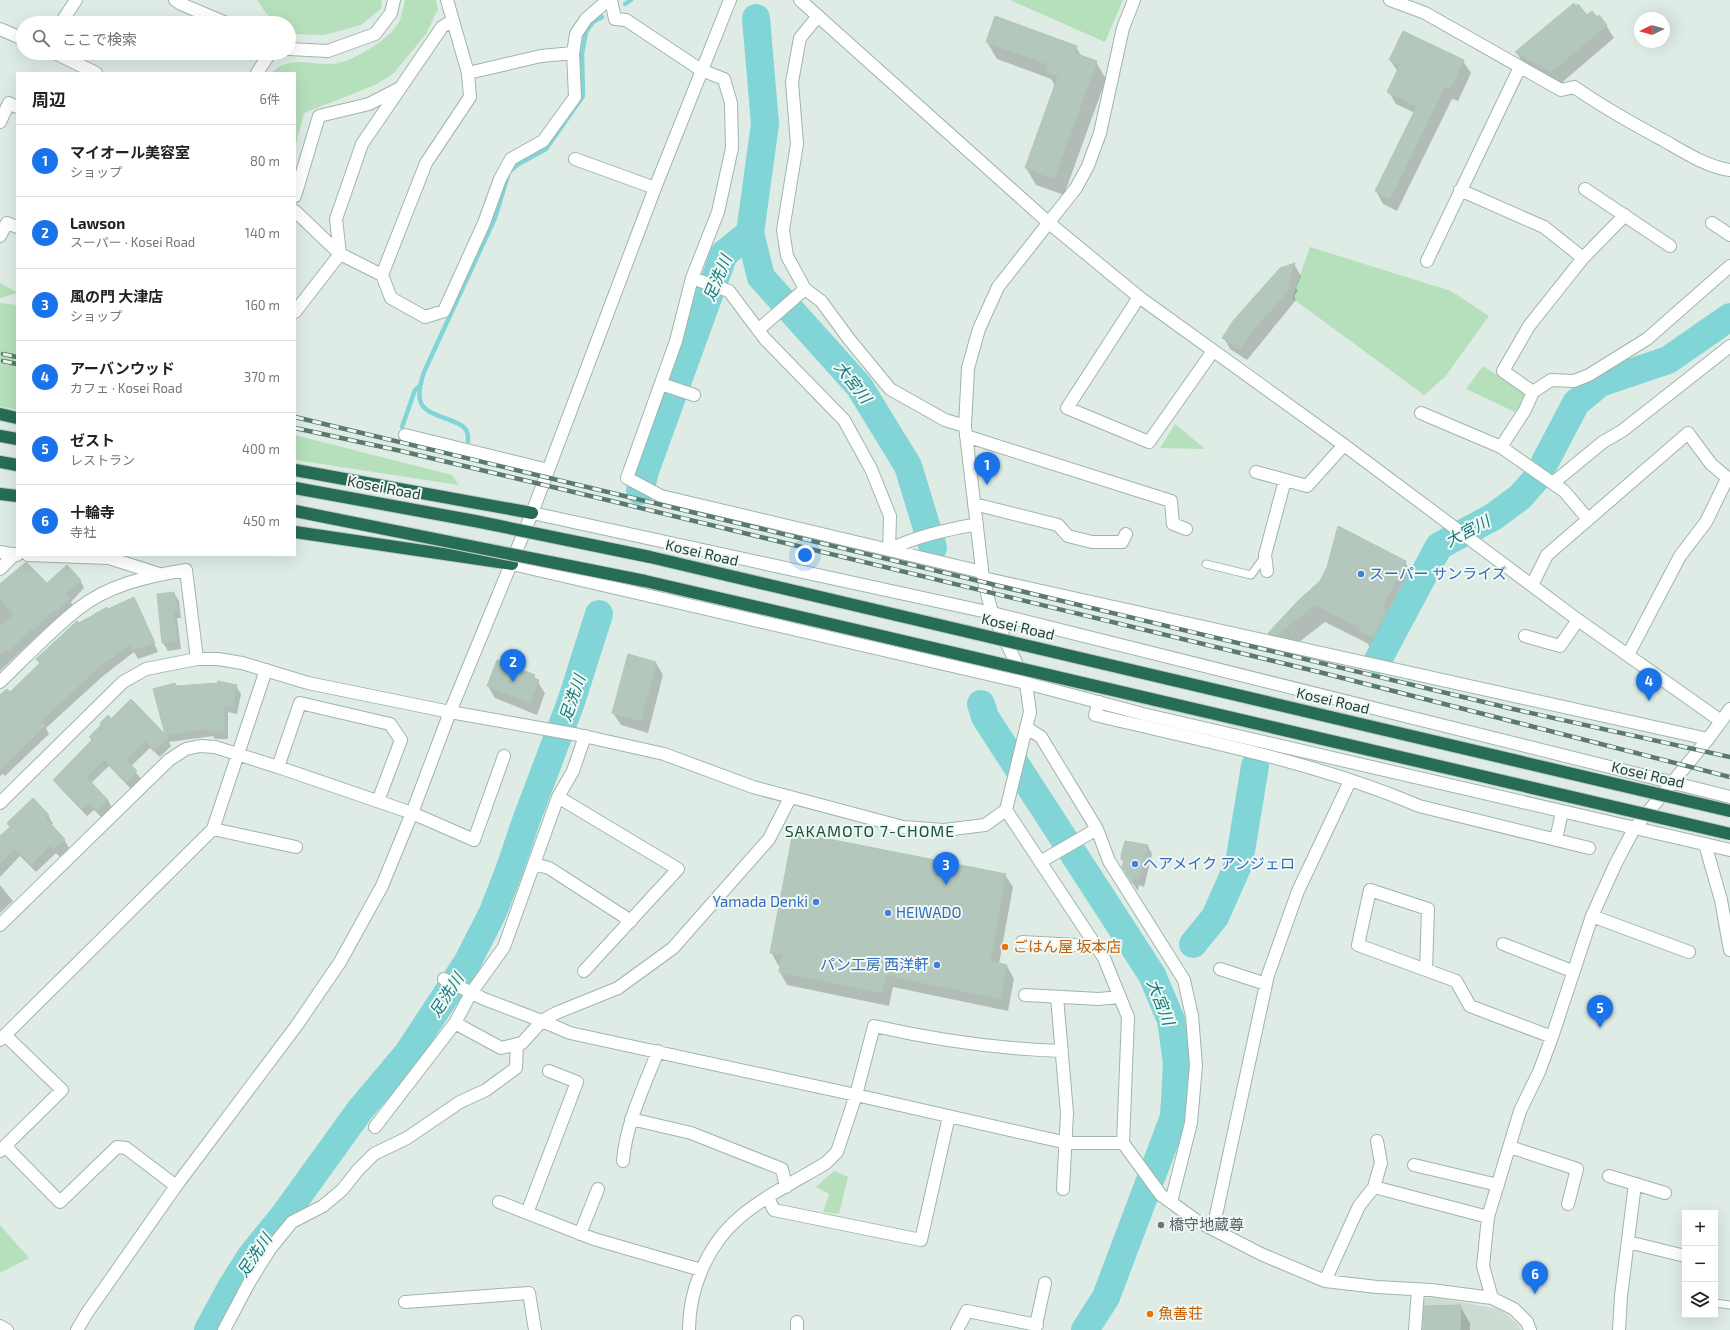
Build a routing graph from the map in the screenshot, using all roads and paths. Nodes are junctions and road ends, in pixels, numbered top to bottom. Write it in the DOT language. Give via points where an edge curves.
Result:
graph roads {
  1 [pos="76,0"];
  2 [pos="174,0"];
  3 [pos="394,0"];
  4 [pos="447,0"];
  5 [pos="608,0"];
  6 [pos="611,0"];
  7 [pos="730,0"];
  8 [pos="800,0"];
  9 [pos="1134,0"];
  10 [pos="1390,0"];
  11 [pos="66,16"];
  12 [pos="209,16"];
  13 [pos="818,16"];
  14 [pos="453,20"];
  15 [pos="0,29"];
  16 [pos="16,36"];
  17 [pos="296,49"];
  18 [pos="573,53"];
  19 [pos="69,60"];
  20 [pos="265,60"];
  21 [pos="1520,67"];
  22 [pos="701,70"];
  23 [pos="94,72"];
  24 [pos="258,72"];
  25 [pos="468,73"];
  26 [pos="401,87"];
  27 [pos="16,106"];
  28 [pos="0,122"];
  29 [pos="575,159"];
  30 [pos="1730,170"];
  31 [pos="655,188"];
  32 [pos="1585,189"];
  33 [pos="1460,190"];
  34 [pos="296,193"];
  35 [pos="296,213"];
  36 [pos="1625,215"];
  37 [pos="8,223"];
  38 [pos="1049,223"];
  39 [pos="1712,223"];
  40 [pos="1730,235"];
  41 [pos="0,236"];
  42 [pos="1670,246"];
  43 [pos="340,254"];
  44 [pos="1583,258"];
  45 [pos="1427,261"];
  46 [pos="1730,266"];
  47 [pos="382,275"];
  48 [pos="693,279"];
  49 [pos="804,290"];
  50 [pos="1139,297"];
  51 [pos="296,311"];
  52 [pos="758,330"];
  53 [pos="1730,346"];
  54 [pos="1213,351"];
  55 [pos="661,384"];
  56 [pos="1533,392"];
  57 [pos="694,395"];
  58 [pos="1421,413"];
  59 [pos="0,414"];
  60 [pos="16,418"];
  61 [pos="965,430"];
  62 [pos="405,435"];
  63 [pos="0,436"];
  64 [pos="15,439"];
  65 [pos="1344,445"];
  66 [pos="1501,447"];
  67 [pos="296,470"];
  68 [pos="548,470"];
  69 [pos="1256,472"];
  70 [pos="1286,480"];
  71 [pos="1728,480"];
  72 [pos="1553,483"];
  73 [pos="296,488"];
  74 [pos="0,494"];
  75 [pos="16,496"];
  76 [pos="974,504"];
  77 [pos="296,511"];
  78 [pos="532,512"];
  79 [pos="1588,519"];
  80 [pos="977,524"];
  81 [pos="1186,529"];
  82 [pos="296,532"];
  83 [pos="1126,534"];
  84 [pos="889,550"];
  85 [pos="0,552"];
  86 [pos="16,554"];
  87 [pos="55,556"];
  88 [pos="1265,556"];
  89 [pos="512,564"];
  90 [pos="1206,564"];
  91 [pos="0,569"];
  92 [pos="1267,571"];
  93 [pos="160,574"];
  94 [pos="983,575"];
  95 [pos="1532,585"];
  96 [pos="992,613"];
  97 [pos="1578,620"];
  98 [pos="1525,636"];
  99 [pos="1628,655"];
  100 [pos="197,660"];
  101 [pos="266,670"];
  102 [pos="0,682"];
  103 [pos="1026,683"];
  104 [pos="1099,702"];
  105 [pos="1730,709"];
  106 [pos="450,712"];
  107 [pos="1721,721"];
  108 [pos="1027,728"];
  109 [pos="582,735"];
  110 [pos="1246,737"];
  111 [pos="1708,739"];
  112 [pos="1241,750"];
  113 [pos="1306,752"];
  114 [pos="238,754"];
  115 [pos="504,756"];
  116 [pos="1302,764"];
  117 [pos="278,767"];
  118 [pos="1350,782"];
  119 [pos="1671,783"];
  120 [pos="558,797"];
  121 [pos="1730,797"];
  122 [pos="790,798"];
  123 [pos="378,801"];
  124 [pos="0,803"];
  125 [pos="1008,805"];
  126 [pos="1730,811"];
  127 [pos="1562,812"];
  128 [pos="412,813"];
  129 [pos="213,829"];
  130 [pos="1634,829"];
  131 [pos="1096,830"];
  132 [pos="1730,834"];
  133 [pos="1556,839"];
  134 [pos="1705,844"];
  135 [pos="296,847"];
  136 [pos="1589,848"];
  137 [pos="1730,850"];
  138 [pos="1040,862"];
  139 [pos="534,864"];
  140 [pos="1592,916"];
  141 [pos="631,920"];
  142 [pos="0,925"];
  143 [pos="1022,942"];
  144 [pos="1503,944"];
  145 [pos="1095,946"];
  146 [pos="1730,950"];
  147 [pos="1689,952"];
  148 [pos="1220,970"];
  149 [pos="1426,970"];
  150 [pos="584,971"];
  151 [pos="1572,972"];
  152 [pos="444,979"];
  153 [pos="1266,984"];
  154 [pos="468,991"];
  155 [pos="1026,995"];
  156 [pos="1057,997"];
  157 [pos="1120,997"];
  158 [pos="542,1021"];
  159 [pos="455,1023"];
  160 [pos="3,1037"];
  161 [pos="1552,1037"];
  162 [pos="517,1044"];
  163 [pos="658,1051"];
  164 [pos="1062,1051"];
  165 [pos="549,1071"];
  166 [pos="856,1095"];
  167 [pos="948,1116"];
  168 [pos="631,1119"];
  169 [pos="375,1127"];
  170 [pos="1377,1141"];
  171 [pos="1066,1143"];
  172 [pos="1123,1143"];
  173 [pos="1510,1147"];
  174 [pos="3,1149"];
  175 [pos="623,1162"];
  176 [pos="1414,1165"];
  177 [pos="1609,1176"];
  178 [pos="1635,1184"];
  179 [pos="1498,1185"];
  180 [pos="176,1186"];
  181 [pos="786,1187"];
  182 [pos="1374,1187"];
  183 [pos="598,1189"];
  184 [pos="1063,1189"];
  185 [pos="1665,1193"];
  186 [pos="768,1198"];
  187 [pos="1166,1198"];
  188 [pos="498,1202"];
  189 [pos="1568,1204"];
  190 [pos="527,1213"];
  191 [pos="1488,1217"];
  192 [pos="1214,1229"];
  193 [pos="580,1234"];
  194 [pos="1628,1242"];
  195 [pos="1682,1255"];
  196 [pos="701,1270"];
  197 [pos="1325,1281"];
  198 [pos="1045,1284"];
  199 [pos="1418,1290"];
  200 [pos="1492,1298"];
  201 [pos="406,1302"];
  202 [pos="1718,1303"];
  203 [pos="1730,1305"];
  204 [pos="0,1326"];
  205 [pos="1036,1328"];
  206 [pos="7,1330"];
  207 [pos="77,1330"];
  208 [pos="224,1330"];
  209 [pos="535,1330"];
  210 [pos="689,1330"];
  211 [pos="957,1330"];
  212 [pos="1416,1330"];
  213 [pos="1530,1330"];
  214 [pos="1619,1330"];
  1 -- 11 [label="street"];
  2 -- 12 [label="street"];
  3 -- 17 [label="street" via="391,13 375,34 328,51"];
  4 -- 14 [label="street"];
  5 -- 18 [label="street" via="586,19 576,34"];
  6 -- 22 [label="street" via="615,19 626,20"];
  7 -- 22 [label="street"];
  8 -- 13 [label="street"];
  9 -- 38 [label="street" via="1123,28 1100,133 1088,166 1076,188"];
  10 -- 21 [label="street" via="1425,13"];
  13 -- 38 [label="street"];
  13 -- 49 [label="street" via="800,38 792,82 797,144 783,230 787,256"];
  14 -- 25 [label="street"];
  14 -- 26 [label="street" via="442,27"];
  15 -- 16 [label="street"];
  18 -- 25 [label="street" via="541,56"];
  18 -- 47 [label="street" via="575,97 544,141 511,159 444,311 425,317 391,298"];
  19 -- 23 [label="street"];
  20 -- 24 [label="street"];
  21 -- 30 [label="street" via="1561,90 1574,87 1602,106 1688,154"];
  21 -- 33 [label="street"];
  22 -- 31 [label="street"];
  22 -- 48 [label="street" via="724,80 731,103 732,148 718,212"];
  25 -- 47 [label="street" via="470,97 426,163"];
  26 -- 34 [label="street" via="369,104 319,116"];
  26 -- 43 [label="street" via="362,144 336,219"];
  27 -- 28 [label="street" via="9,103"];
  29 -- 31 [label="street"];
  31 -- 68 [label="street"];
  32 -- 36 [label="street"];
  33 -- 44 [label="street" via="1544,227"];
  33 -- 45 [label="street"];
  35 -- 43 [label="street"];
  36 -- 42 [label="street"];
  36 -- 44 [label="street"];
  37 -- 41 [label="street"];
  38 -- 50 [label="street"];
  38 -- 61 [label="street" via="998,287 979,329 968,368"];
  39 -- 40 [label="street"];
  43 -- 47 [label="street"];
  43 -- 51 [label="street"];
  44 -- 56 [label="street" via="1529,326 1503,371"];
  46 -- 56 [label="street" via="1647,339 1589,375 1574,381 1551,380"];
  48 -- 52 [label="street" via="729,291"];
  48 -- 55 [label="street"];
  49 -- 52 [label="street"];
  49 -- 61 [label="street" via="821,301 890,390"];
  50 -- 54 [label="street"];
  50 -- 54 [label="street" via="1067,408 1149,442"];
  52 -- 84 [label="street" via="844,420 871,469 890,516"];
  53 -- 72 [label="street" via="1622,431 1600,437"];
  54 -- 65 [label="street"];
  55 -- 57 [label="street"];
  55 -- 84 [label="street" via="627,478 661,496"];
  56 -- 66 [label="street" via="1525,410"];
  58 -- 66 [label="street"];
  59 -- 60 [label="highway"];
  61 -- 76 [label="street"];
  61 -- 81 [label="street" via="1171,501 1173,524"];
  62 -- 68 [label="street"];
  63 -- 64 [label="highway"];
  65 -- 70 [label="street" via="1307,486"];
  65 -- 95 [label="street"];
  66 -- 72 [label="street"];
  67 -- 78 [label="highway"];
  68 -- 78 [label="street"];
  69 -- 70 [label="street"];
  70 -- 88 [label="street"];
  71 -- 79 [label="street" via="1711,464 1688,433"];
  71 -- 99 [label="street" via="1706,522 1680,556"];
  72 -- 79 [label="street" via="1564,491"];
  73 -- 126 [label="highway, Kosei Road, bridge" via="476,521 650,557"];
  74 -- 75 [label="highway"];
  76 -- 80 [label="street"];
  76 -- 83 [label="street" via="1058,524 1068,536 1092,542 1122,542"];
  77 -- 132 [label="highway, bridge" via="652,583"];
  78 -- 89 [label="street"];
  78 -- 96 [label="street"];
  79 -- 95 [label="street" via="1547,555"];
  80 -- 84 [label="street" via="902,543"];
  80 -- 94 [label="street"];
  82 -- 89 [label="highway"];
  84 -- 94 [label="street"];
  85 -- 86 [label="street"];
  86 -- 91 [label="street"];
  87 -- 93 [label="street" via="109,558"];
  88 -- 90 [label="lane" via="1251,575"];
  88 -- 92 [label="street"];
  89 -- 103 [label="street"];
  89 -- 106 [label="street"];
  93 -- 100 [label="street" via="186,570"];
  93 -- 102 [label="street" via="114,588 78,608"];
  94 -- 96 [label="street"];
  94 -- 111 [label="street"];
  95 -- 97 [label="street"];
  96 -- 103 [label="street"];
  96 -- 119 [label="street"];
  97 -- 98 [label="street" via="1560,646"];
  97 -- 99 [label="street"];
  99 -- 107 [label="street"];
  100 -- 101 [label="street" via="242,662"];
  100 -- 124 [label="street" via="146,669 124,682"];
  101 -- 106 [label="street" via="308,683"];
  101 -- 114 [label="street"];
  103 -- 104 [label="street"];
  103 -- 108 [label="street" via="1030,712"];
  104 -- 110 [label="street"];
  104 -- 112 [label="street" via="1095,715"];
  105 -- 107 [label="street"];
  106 -- 109 [label="street"];
  106 -- 128 [label="street"];
  107 -- 111 [label="street"];
  108 -- 125 [label="street"];
  108 -- 131 [label="street" via="1041,737"];
  109 -- 120 [label="street" via="573,771"];
  109 -- 122 [label="street" via="664,754"];
  110 -- 112 [label="street"];
  110 -- 113 [label="street"];
  111 -- 119 [label="street"];
  112 -- 116 [label="street"];
  113 -- 116 [label="street"];
  113 -- 127 [label="street"];
  114 -- 117 [label="street"];
  114 -- 129 [label="street"];
  114 -- 142 [label="street" via="200,746 186,748 169,760"];
  115 -- 128 [label="street" via="474,840"];
  116 -- 118 [label="street"];
  117 -- 123 [label="street"];
  117 -- 123 [label="street" via="300,703 390,724 400,740"];
  118 -- 133 [label="street" via="1419,806"];
  118 -- 153 [label="street" via="1298,891"];
  119 -- 121 [label="street"];
  119 -- 130 [label="street"];
  120 -- 139 [label="street"];
  120 -- 141 [label="street" via="678,869"];
  122 -- 125 [label="street" via="903,827 944,830 985,824"];
  122 -- 158 [label="street" via="769,839 673,948 618,988"];
  123 -- 128 [label="street"];
  125 -- 138 [label="street"];
  127 -- 130 [label="street"];
  127 -- 133 [label="street"];
  128 -- 180 [label="street" via="382,886 340,962 297,1025"];
  129 -- 135 [label="street"];
  129 -- 160 [label="street"];
  130 -- 134 [label="street"];
  130 -- 140 [label="street"];
  131 -- 138 [label="street"];
  131 -- 187 [label="street" via="1109,861 1184,980 1192,1016 1196,1065 1191,1123"];
  133 -- 136 [label="street"];
  134 -- 137 [label="street"];
  134 -- 146 [label="street" via="1722,900"];
  138 -- 145 [label="street"];
  139 -- 141 [label="street" via="549,868"];
  139 -- 154 [label="street" via="504,947"];
  140 -- 147 [label="street"];
  140 -- 151 [label="street"];
  141 -- 150 [label="street"];
  143 -- 145 [label="street"];
  144 -- 151 [label="street"];
  145 -- 157 [label="street" via="1104,958"];
  148 -- 153 [label="street"];
  149 -- 149 [label="street" via="1358,945 1370,890 1428,909"];
  149 -- 161 [label="street" via="1456,980 1470,1006"];
  151 -- 161 [label="street"];
  152 -- 154 [label="street"];
  153 -- 192 [label="street"];
  154 -- 158 [label="street"];
  154 -- 159 [label="street"];
  155 -- 156 [label="street"];
  156 -- 157 [label="street"];
  156 -- 164 [label="street"];
  157 -- 172 [label="street" via="1128,1017"];
  158 -- 162 [label="street" via="522,1043"];
  158 -- 163 [label="street" via="570,1033"];
  159 -- 162 [label="street" via="501,1048"];
  159 -- 169 [label="street"];
  160 -- 174 [label="street" via="62,1090"];
  161 -- 173 [label="street" via="1520,1111"];
  162 -- 208 [label="street" via="516,1068 486,1090 460,1102 407,1138 374,1154 342,1190 323,1206 292,1222 270,1249"];
  163 -- 166 [label="street"];
  163 -- 168 [label="street"];
  164 -- 166 [label="street" via="936,1040 874,1026"];
  164 -- 171 [label="street" via="1067,1113"];
  165 -- 190 [label="street" via="577,1082"];
  166 -- 167 [label="street"];
  166 -- 181 [label="street" via="837,1152 826,1163"];
  167 -- 171 [label="street"];
  167 -- 186 [label="street" via="921,1240 774,1210"];
  168 -- 175 [label="street" via="624,1143"];
  168 -- 181 [label="street" via="691,1133 782,1169"];
  170 -- 182 [label="street" via="1381,1163"];
  171 -- 172 [label="street"];
  171 -- 184 [label="street"];
  172 -- 187 [label="street"];
  173 -- 179 [label="street"];
  173 -- 189 [label="street" via="1577,1168"];
  174 -- 180 [label="street" via="60,1202 117,1147 126,1148"];
  176 -- 179 [label="street"];
  177 -- 178 [label="street"];
  178 -- 185 [label="street"];
  178 -- 194 [label="street"];
  179 -- 191 [label="street"];
  180 -- 207 [label="street"];
  181 -- 186 [label="street"];
  182 -- 191 [label="street"];
  182 -- 197 [label="street" via="1359,1206"];
  183 -- 193 [label="street"];
  186 -- 196 [label="street" via="740,1217 719,1238"];
  187 -- 192 [label="street" via="1197,1222"];
  188 -- 190 [label="street"];
  190 -- 193 [label="street"];
  191 -- 200 [label="street" via="1483,1266"];
  192 -- 197 [label="street" via="1262,1254"];
  193 -- 196 [label="street"];
  194 -- 195 [label="street"];
  194 -- 214 [label="street"];
  196 -- 210 [label="street" via="689,1311"];
  197 -- 199 [label="street"];
  198 -- 205 [label="street"];
  199 -- 200 [label="street"];
  199 -- 212 [label="street"];
  200 -- 213 [label="street" via="1514,1309 1527,1322"];
  201 -- 209 [label="street" via="529,1293"];
  202 -- 203 [label="lane"];
  204 -- 206 [label="street"];
  205 -- 211 [label="street" via="967,1311"];
}
